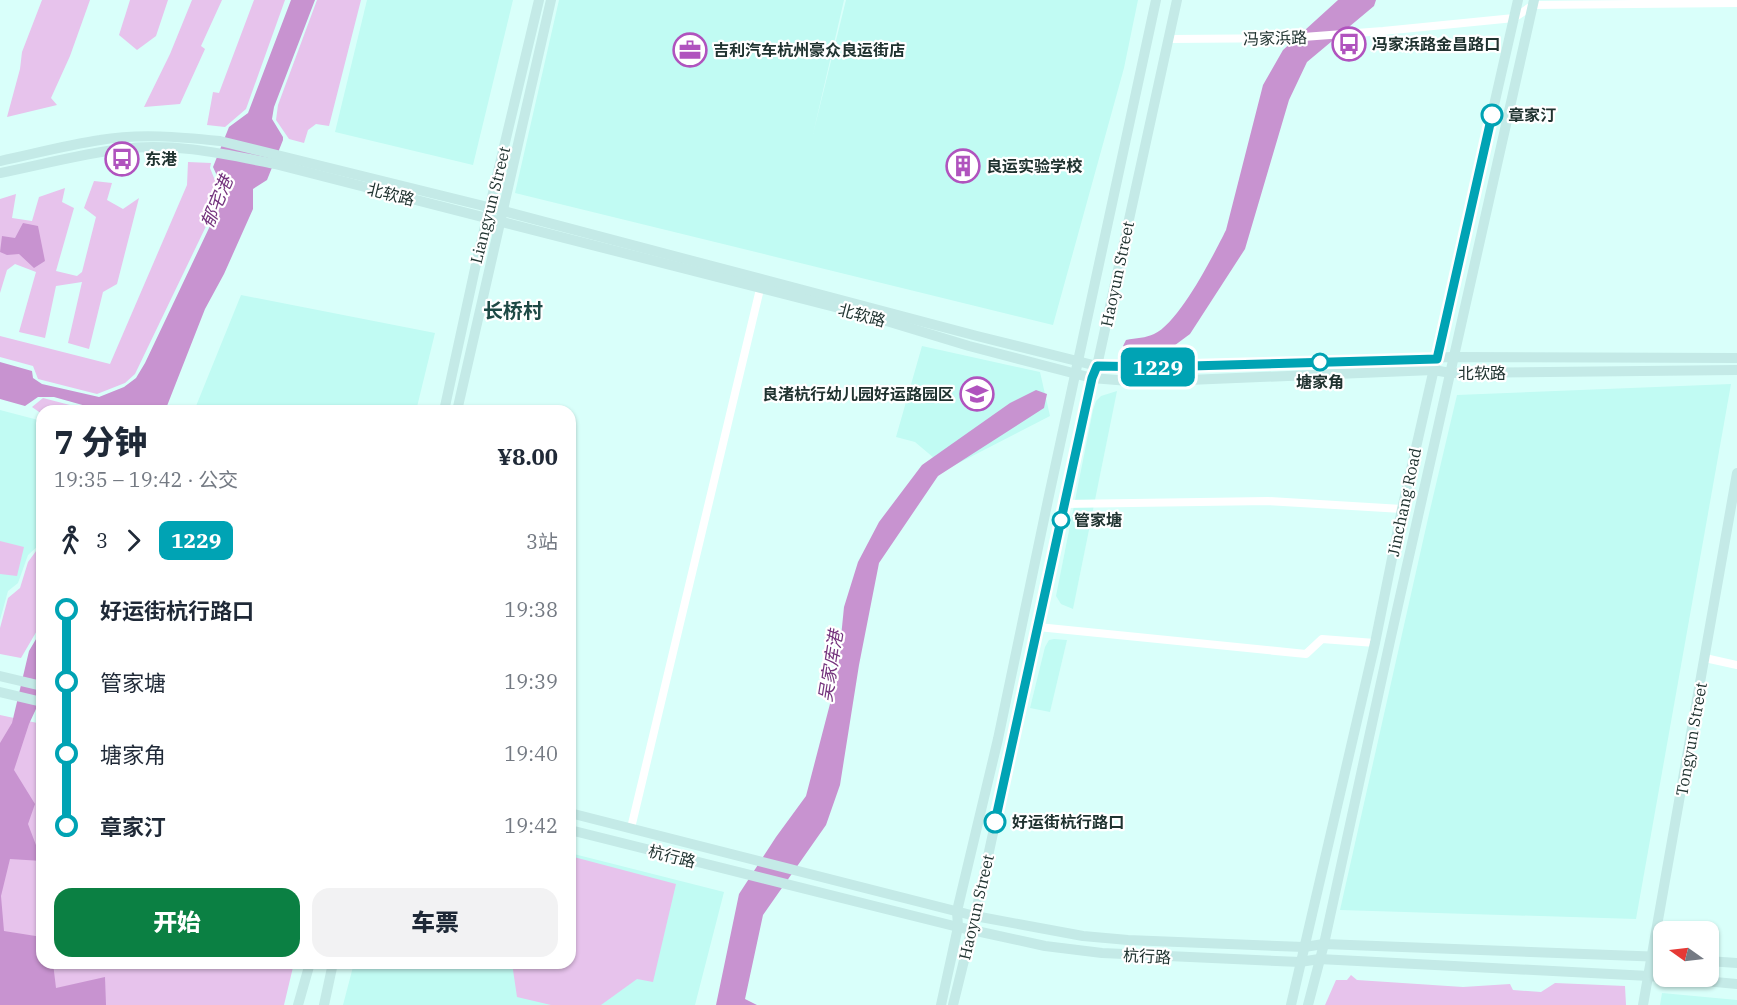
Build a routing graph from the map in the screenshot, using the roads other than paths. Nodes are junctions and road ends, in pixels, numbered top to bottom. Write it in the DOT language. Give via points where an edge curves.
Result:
graph roads {
  1 [pos="539,0"];
  2 [pos="551,0"];
  3 [pos="1156,0"];
  4 [pos="1177,0"];
  5 [pos="1518,0"];
  6 [pos="1534,3"];
  7 [pos="1737,3"];
  8 [pos="1514,18"];
  9 [pos="1169,39"];
  10 [pos="219,147"];
  11 [pos="0,161"];
  12 [pos="0,173"];
  13 [pos="489,213"];
  14 [pos="502,216"];
  15 [pos="760,289"];
  16 [pos="1453,357"];
  17 [pos="1737,358"];
  18 [pos="1437,359"];
  19 [pos="1078,361"];
  20 [pos="1097,366"];
  21 [pos="1433,370"];
  22 [pos="1737,370"];
  23 [pos="1451,373"];
  24 [pos="1076,374"];
  25 [pos="1092,378"];
  26 [pos="445,405"];
  27 [pos="458,405"];
  28 [pos="1737,473"];
  29 [pos="1064,504"];
  30 [pos="1402,510"];
  31 [pos="1038,627"];
  32 [pos="1375,643"];
  33 [pos="1705,658"];
  34 [pos="1737,665"];
  35 [pos="4,677"];
  36 [pos="36,685"];
  37 [pos="0,692"];
  38 [pos="36,701"];
  39 [pos="576,814"];
  40 [pos="632,828"];
  41 [pos="576,832"];
  42 [pos="957,911"];
  43 [pos="975,915"];
  44 [pos="1664,921"];
  45 [pos="958,927"];
  46 [pos="970,930"];
  47 [pos="1324,944"];
  48 [pos="1304,947"];
  49 [pos="1653,957"];
  50 [pos="1319,959"];
  51 [pos="1299,962"];
  52 [pos="1719,962"];
  53 [pos="1737,963"];
  54 [pos="1653,968"];
  55 [pos="308,969"];
  56 [pos="332,969"];
  57 [pos="1649,976"];
  58 [pos="1737,984"];
  59 [pos="298,1005"];
  60 [pos="324,1005"];
  61 [pos="941,1005"];
  62 [pos="953,1005"];
  63 [pos="1291,1005"];
  64 [pos="1308,1005"];
  65 [pos="1643,1005"];
  1 -- 13 [label="street, Liangyun Street"];
  2 -- 14 [label="street, Liangyun Street"];
  3 -- 19 [label="street, Haoyun Street"];
  4 -- 9 [label="street, Haoyun Street"];
  5 -- 8 [label="street, Jinchang Road"];
  6 -- 7 [label="street"];
  6 -- 8 [label="street, 冯家浜路"];
  6 -- 16 [label="street, Jinchang Road"];
  8 -- 9 [label="street, 冯家浜路" via="1290,38"];
  8 -- 18 [label="street, Jinchang Road"];
  9 -- 20 [label="street, Haoyun Street"];
  10 -- 11 [label="street, 北软路" via="178,137 140,136 100,140"];
  10 -- 12 [label="street, 北软路" via="122,149"];
  10 -- 13 [label="street, 北软路"];
  13 -- 14 [label="street, 北软路"];
  13 -- 26 [label="street, Liangyun Street"];
  14 -- 15 [label="street, 北软路"];
  14 -- 19 [label="street, 北软路"];
  14 -- 27 [label="street, Liangyun Street"];
  15 -- 24 [label="street, 北软路"];
  15 -- 40 [label="street"];
  16 -- 17 [label="street, 北软路"];
  16 -- 18 [label="street, 北软路"];
  16 -- 23 [label="street, Jinchang Road"];
  18 -- 20 [label="street, 北软路"];
  18 -- 21 [label="street, Jinchang Road"];
  19 -- 20 [label="street, 北软路"];
  19 -- 24 [label="street, Haoyun Street"];
  20 -- 25 [label="street, Haoyun Street"];
  21 -- 23 [label="street, 北软路"];
  21 -- 25 [label="street, 北软路" via="1141,382"];
  21 -- 30 [label="street, Jinchang Road"];
  22 -- 23 [label="street, 北软路"];
  23 -- 47 [label="street, Jinchang Road"];
  24 -- 25 [label="street, 北软路"];
  24 -- 42 [label="street, Haoyun Street"];
  25 -- 29 [label="street, Haoyun Street"];
  28 -- 33 [label="street, Tongyun Street"];
  29 -- 30 [label="street" via="1268,501"];
  29 -- 31 [label="street, Haoyun Street"];
  30 -- 32 [label="street, Jinchang Road"];
  31 -- 32 [label="street" via="1306,654 1322,639"];
  31 -- 43 [label="street, Haoyun Street"];
  32 -- 48 [label="street, Jinchang Road"];
  33 -- 34 [label="street"];
  33 -- 44 [label="street, Tongyun Street"];
  35 -- 36 [label="street"];
  37 -- 38 [label="street"];
  39 -- 40 [label="street, 杭行路"];
  40 -- 42 [label="street, 杭行路"];
  41 -- 45 [label="street, 杭行路"];
  42 -- 43 [label="street, 杭行路"];
  42 -- 45 [label="street, Haoyun Street"];
  43 -- 46 [label="street, Haoyun Street"];
  43 -- 48 [label="street, 杭行路" via="1083,936"];
  45 -- 46 [label="street, 杭行路"];
  45 -- 61 [label="street, Haoyun Street"];
  46 -- 51 [label="street, 杭行路" via="1102,954"];
  46 -- 62 [label="street, Haoyun Street"];
  47 -- 48 [label="street, 杭行路"];
  47 -- 49 [label="street, 杭行路"];
  47 -- 50 [label="street, Jinchang Road"];
  48 -- 51 [label="street, Jinchang Road"];
  50 -- 51 [label="street, 杭行路"];
  50 -- 57 [label="street, 杭行路"];
  50 -- 64 [label="street, Jinchang Road"];
  51 -- 63 [label="street, Jinchang Road"];
  52 -- 53 [label="street"];
  54 -- 57 [label="street, Tongyun Street"];
  55 -- 59 [label="street"];
  56 -- 60 [label="street"];
  57 -- 58 [label="street, 杭行路"];
  57 -- 65 [label="street, Tongyun Street"];
}
